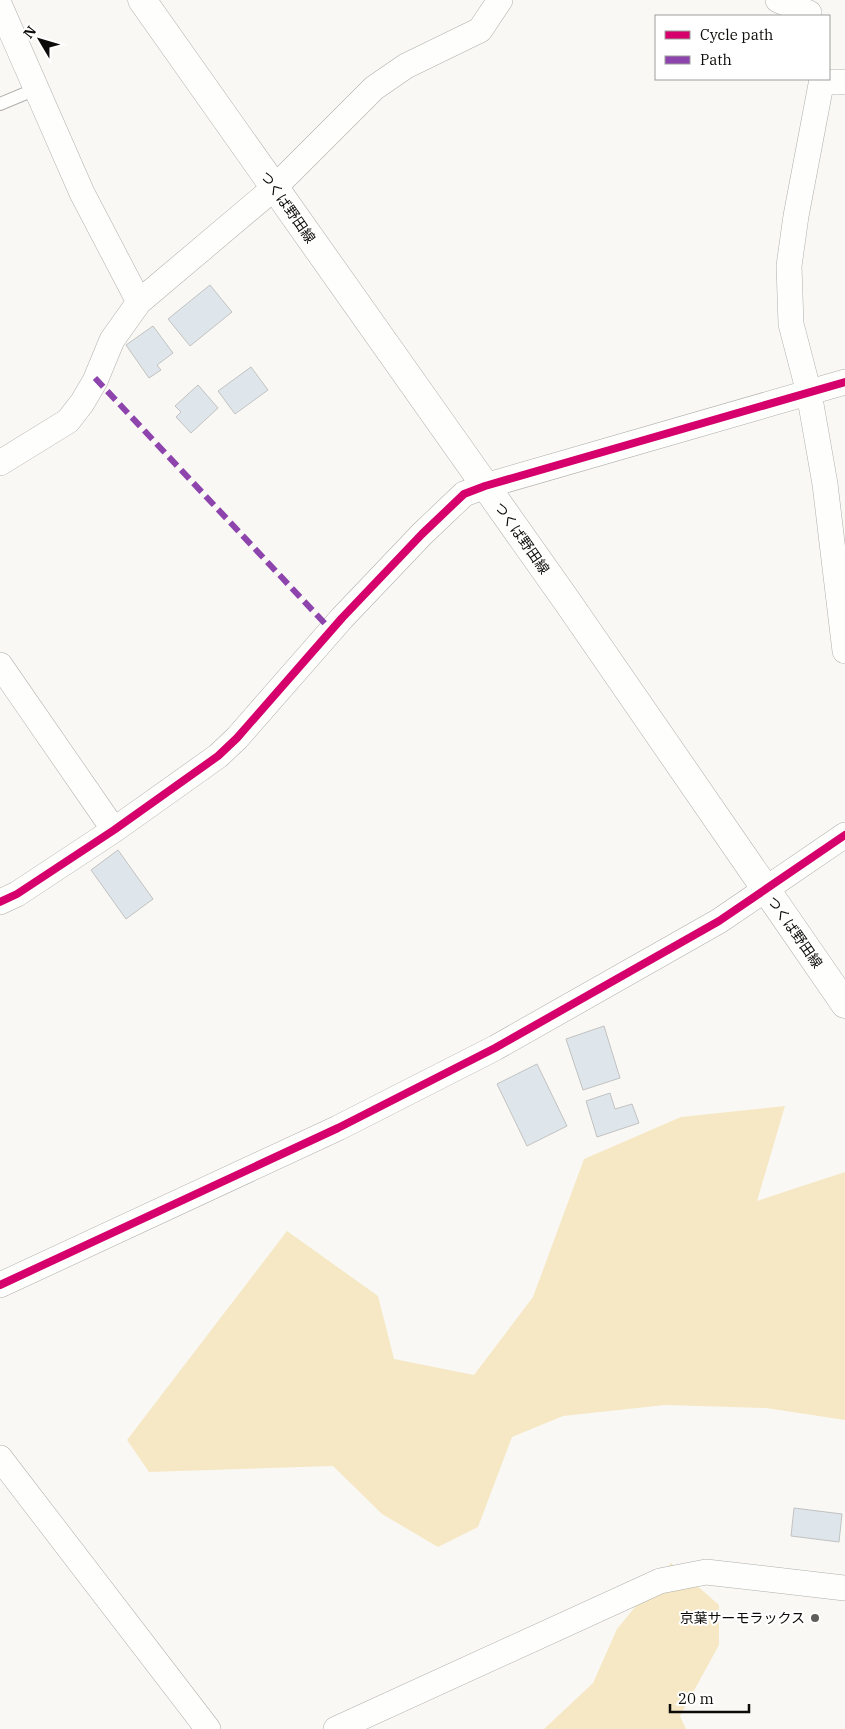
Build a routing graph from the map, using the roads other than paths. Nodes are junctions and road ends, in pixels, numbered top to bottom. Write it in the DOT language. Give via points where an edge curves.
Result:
graph roads {
  1 [pos="142,0"];
  2 [pos="500,0"];
  3 [pos="778,0"];
  4 [pos="0,6"];
  5 [pos="811,10"];
  6 [pos="830,81"];
  7 [pos="36,89"];
  8 [pos="0,104"];
  9 [pos="274,188"];
  10 [pos="139,302"];
  11 [pos="845,382"];
  12 [pos="809,393"];
  13 [pos="0,463"];
  14 [pos="485,486"];
  15 [pos="845,651"];
  16 [pos="0,665"];
  17 [pos="114,830"];
  18 [pos="845,835"];
  19 [pos="765,889"];
  20 [pos="0,902"];
  21 [pos="845,1004"];
  22 [pos="0,1285"];
  23 [pos="0,1458"];
  24 [pos="845,1588"];
  25 [pos="208,1729"];
  26 [pos="336,1729"];
  1 -- 9 [label="main road, つくば野田線"];
  2 -- 9 [label="street" via="480,30 406,66 374,88"];
  3 -- 5 [label="street"];
  4 -- 7 [label="street"];
  6 -- 12 [label="street" via="796,216 788,266 791,324"];
  7 -- 8 [label="lane"];
  7 -- 10 [label="street" via="82,193"];
  9 -- 10 [label="street"];
  9 -- 14 [label="main road, つくば野田線"];
  10 -- 13 [label="street" via="112,340 95,381 68,421"];
  11 -- 12 [label="street"];
  12 -- 14 [label="street"];
  12 -- 15 [label="street" via="825,484"];
  14 -- 17 [label="street" via="464,494 422,534 218,756"];
  14 -- 19 [label="main road, つくば野田線"];
  16 -- 17 [label="street"];
  17 -- 20 [label="street"];
  18 -- 19 [label="street"];
  19 -- 21 [label="main road, つくば野田線"];
  19 -- 22 [label="street" via="719,921 495,1048 338,1128"];
  23 -- 25 [label="street"];
  24 -- 26 [label="street" via="706,1572 660,1581"];
}
